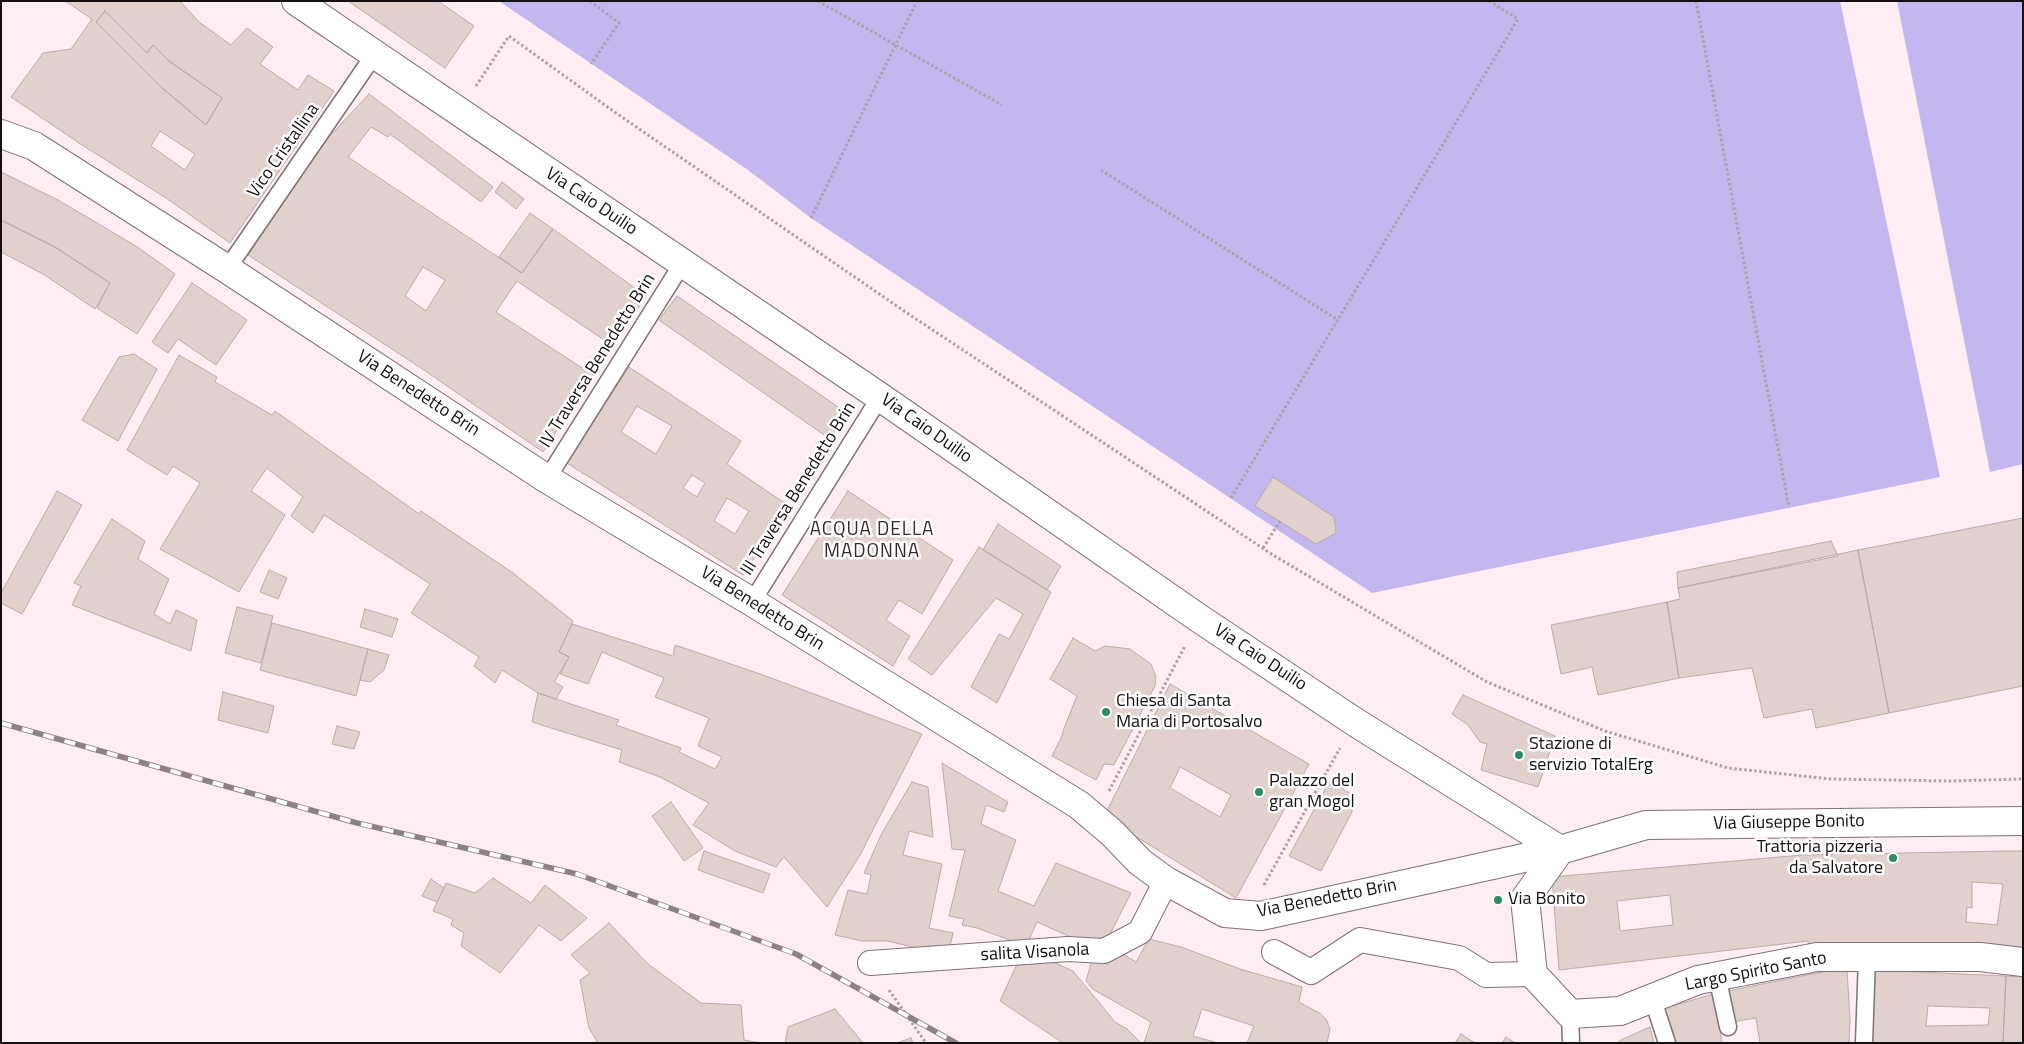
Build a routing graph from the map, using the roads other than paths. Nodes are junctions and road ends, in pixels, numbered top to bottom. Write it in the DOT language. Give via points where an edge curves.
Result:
graph roads {
  1 [pos="296,1"];
  2 [pos="374,55"];
  3 [pos="1,134"];
  4 [pos="682,264"];
  5 [pos="227,269"];
  6 [pos="880,397"];
  7 [pos="547,479"];
  8 [pos="752,602"];
  9 [pos="2023,821"];
  10 [pos="1560,850"];
  11 [pos="1166,881"];
  12 [pos="1274,952"];
  13 [pos="1867,957"];
  14 [pos="2023,962"];
  15 [pos="870,963"];
  16 [pos="1533,974"];
  17 [pos="1717,976"];
  18 [pos="1652,997"];
  19 [pos="1570,1014"];
  20 [pos="1728,1027"];
  21 [pos="1571,1043"];
  22 [pos="1667,1043"];
  23 [pos="1864,1043"];
  1 -- 2 [label="street, Via Caio Duilio"];
  2 -- 4 [label="street, Via Caio Duilio"];
  2 -- 5 [label="lane, Vico Cristallina"];
  3 -- 5 [label="street, Via Benedetto Brin" via="34,146"];
  4 -- 6 [label="street, Via Caio Duilio"];
  4 -- 7 [label="lane, IV Traversa Benedetto Brin"];
  5 -- 7 [label="street, Via Benedetto Brin"];
  6 -- 8 [label="lane, III Traversa Benedetto Brin"];
  6 -- 10 [label="street, Via Caio Duilio" via="1200,619"];
  7 -- 8 [label="street, Via Benedetto Brin"];
  8 -- 11 [label="street, Via Benedetto Brin" via="1080,805 1140,862"];
  9 -- 10 [label="street, Via Giuseppe Bonito" via="1646,825"];
  10 -- 11 [label="street, Via Benedetto Brin" via="1261,916 1225,913"];
  10 -- 16 [label="street" via="1525,899"];
  11 -- 15 [label="street, salita Visanola" via="1140,932 1104,951 1068,949"];
  12 -- 16 [label="street" via="1311,972 1360,940 1459,958 1486,975"];
  13 -- 14 [label="street, Largo Spirito Santo" via="1980,956"];
  13 -- 17 [label="street, Largo Spirito Santo" via="1817,957"];
  13 -- 23 [label="lane"];
  16 -- 19 [label="street"];
  17 -- 18 [label="street, Largo Spirito Santo"];
  17 -- 20 [label="lane"];
  18 -- 19 [label="street, Largo Spirito Santo" via="1620,1010"];
  18 -- 22 [label="lane"];
  19 -- 21 [label="lane"];
}
